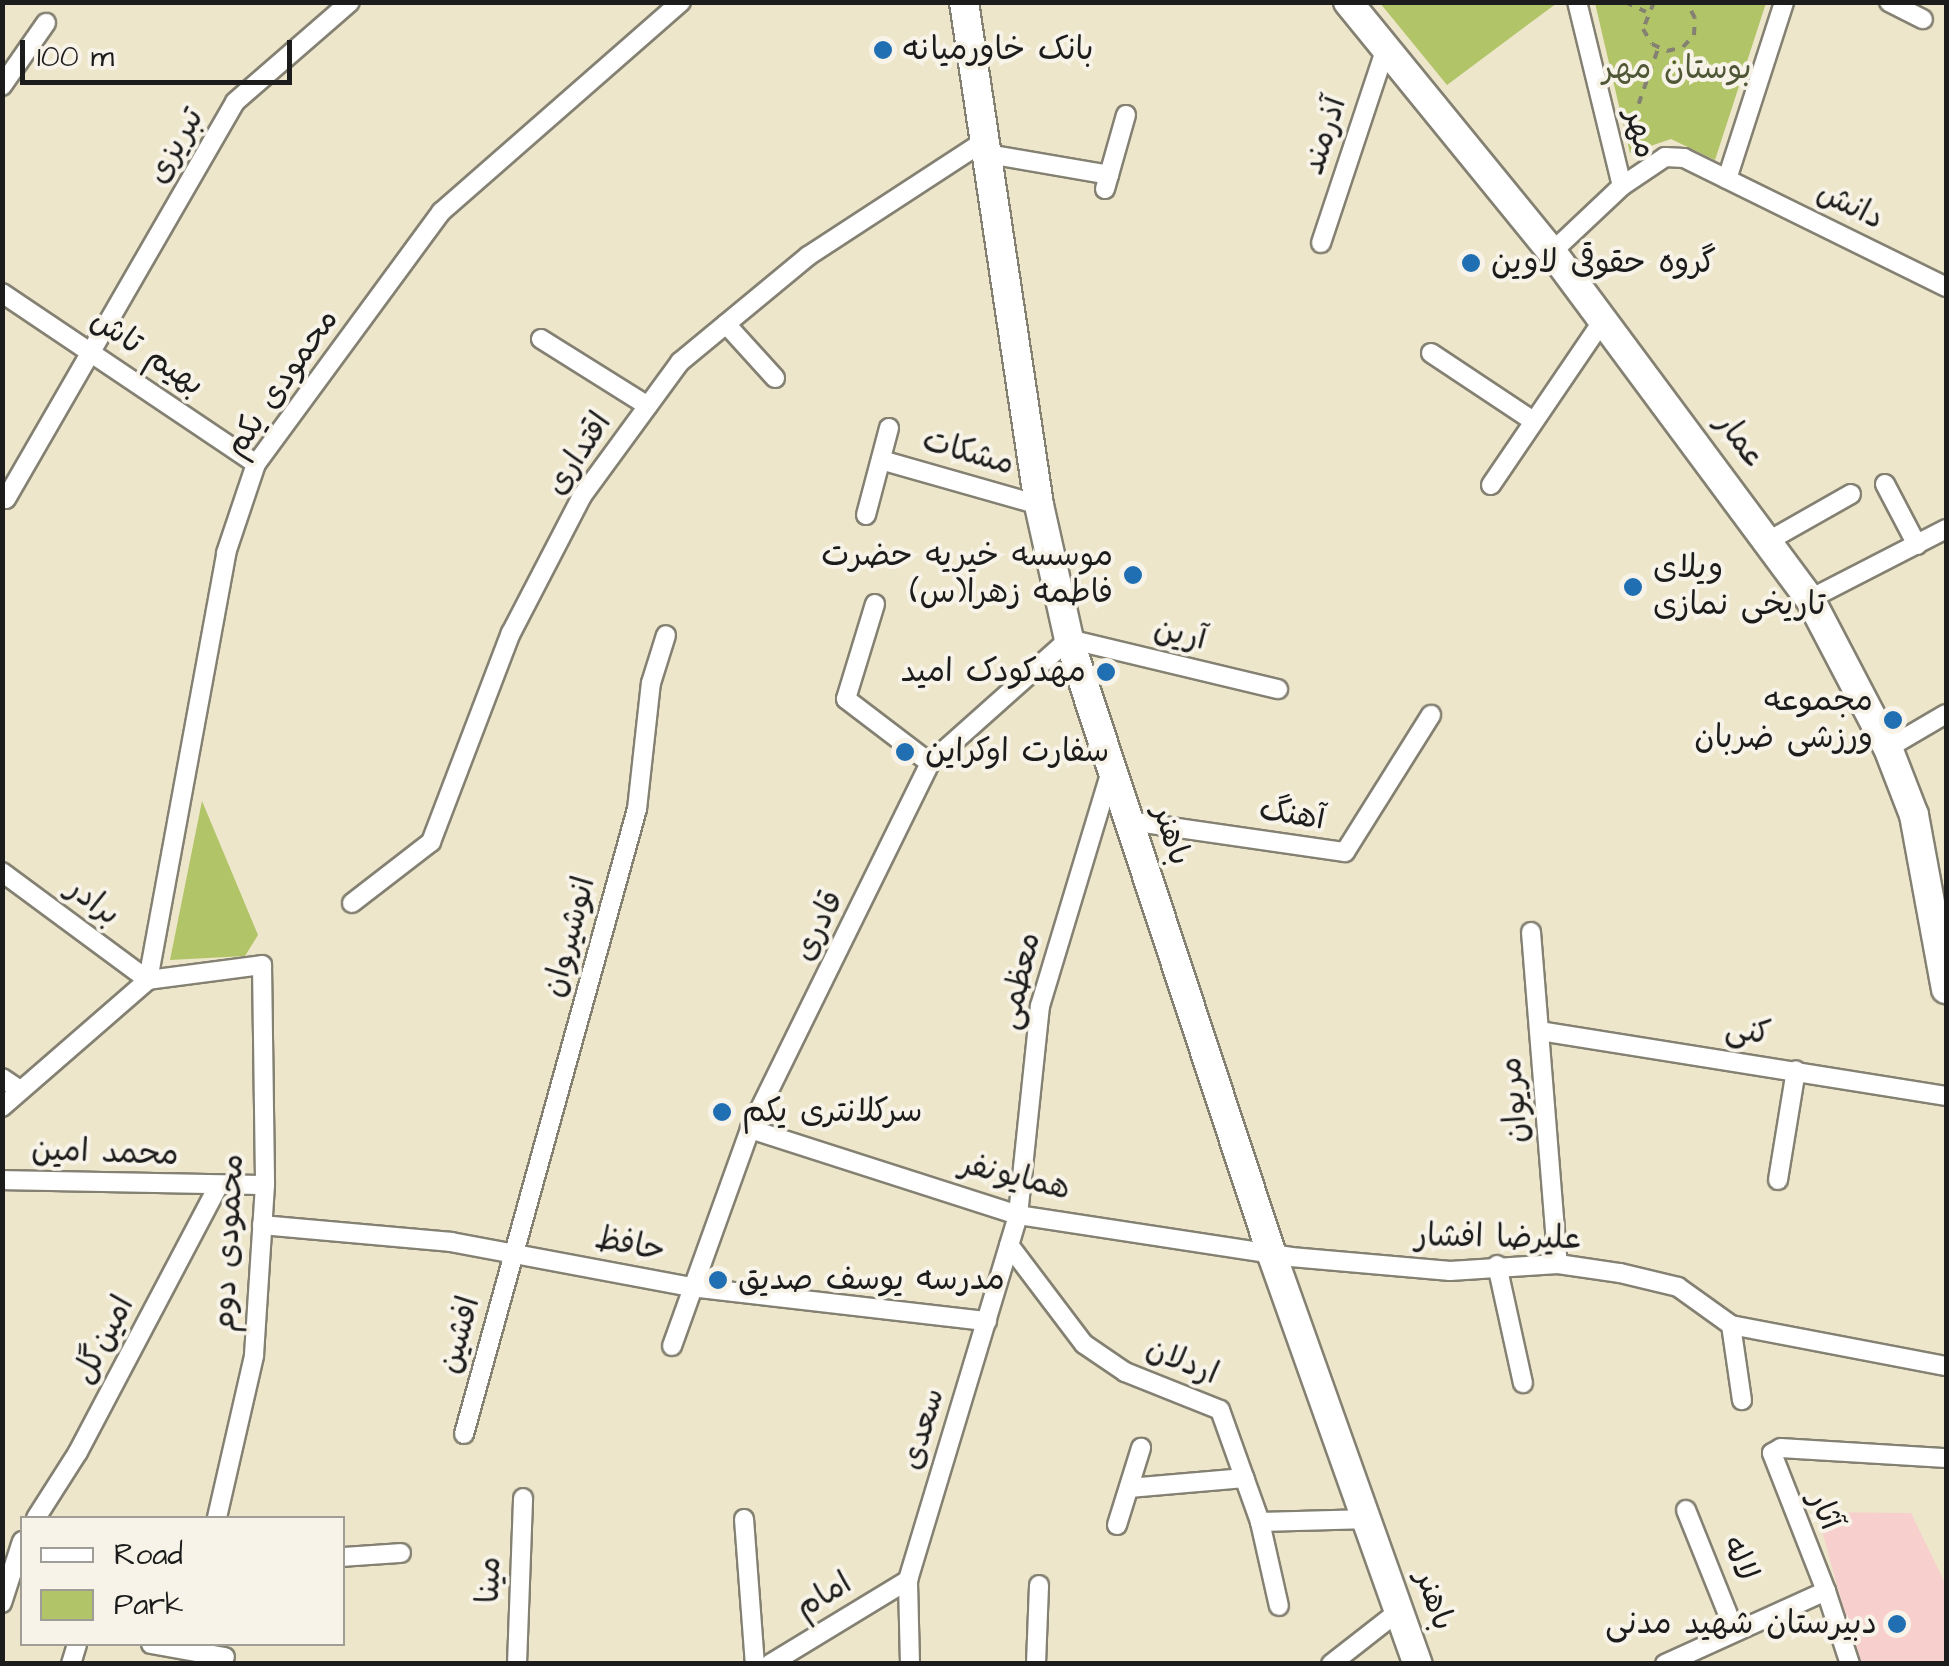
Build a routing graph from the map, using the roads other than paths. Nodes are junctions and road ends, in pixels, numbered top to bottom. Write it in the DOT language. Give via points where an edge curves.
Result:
graph roads {
  1 [pos="350,2"];
  2 [pos="681,2"];
  3 [pos="964,2"];
  4 [pos="1348,2"];
  5 [pos="1577,2"];
  6 [pos="1784,2"];
  7 [pos="1889,2"];
  8 [pos="1923,18"];
  9 [pos="46,23"];
  10 [pos="1386,48"];
  11 [pos="2,86"];
  12 [pos="1126,114"];
  13 [pos="987,147"];
  14 [pos="1726,179"];
  15 [pos="1622,186"];
  16 [pos="1322,243"];
  17 [pos="1552,252"];
  18 [pos="1946,287"];
  19 [pos="2,293"];
  20 [pos="1604,320"];
  21 [pos="726,324"];
  22 [pos="541,339"];
  23 [pos="92,352"];
  24 [pos="1431,353"];
  25 [pos="775,378"];
  26 [pos="648,406"];
  27 [pos="1532,420"];
  28 [pos="889,428"];
  29 [pos="881,460"];
  30 [pos="256,464"];
  31 [pos="1885,484"];
  32 [pos="1491,485"];
  33 [pos="1851,494"];
  34 [pos="6,499"];
  35 [pos="1039,505"];
  36 [pos="866,515"];
  37 [pos="1946,529"];
  38 [pos="1770,540"];
  39 [pos="1917,545"];
  40 [pos="1810,600"];
  41 [pos="875,604"];
  42 [pos="666,635"];
  43 [pos="1069,640"];
  44 [pos="1278,689"];
  45 [pos="1946,714"];
  46 [pos="1431,715"];
  47 [pos="1888,748"];
  48 [pos="930,764"];
  49 [pos="1112,767"];
  50 [pos="1129,821"];
  51 [pos="2,872"];
  52 [pos="352,903"];
  53 [pos="1531,932"];
  54 [pos="148,980"];
  55 [pos="1946,989"];
  56 [pos="1540,1032"];
  57 [pos="1796,1070"];
  58 [pos="2,1078"];
  59 [pos="20,1090"];
  60 [pos="1946,1096"];
  61 [pos="2,1107"];
  62 [pos="750,1129"];
  63 [pos="2,1180"];
  64 [pos="1778,1180"];
  65 [pos="266,1185"];
  66 [pos="218,1186"];
  67 [pos="1018,1214"];
  68 [pos="262,1225"];
  69 [pos="1010,1245"];
  70 [pos="514,1252"];
  71 [pos="1272,1255"];
  72 [pos="1558,1264"];
  73 [pos="1498,1265"];
  74 [pos="692,1287"];
  75 [pos="987,1321"];
  76 [pos="1731,1325"];
  77 [pos="672,1346"];
  78 [pos="1946,1366"];
  79 [pos="1523,1382"];
  80 [pos="1742,1400"];
  81 [pos="464,1434"];
  82 [pos="1141,1448"];
  83 [pos="1946,1458"];
  84 [pos="1245,1478"];
  85 [pos="1128,1488"];
  86 [pos="523,1498"];
  87 [pos="1686,1510"];
  88 [pos="37,1516"];
  89 [pos="218,1516"];
  90 [pos="744,1518"];
  91 [pos="1370,1519"];
  92 [pos="1260,1522"];
  93 [pos="1116,1525"];
  94 [pos="20,1547"];
  95 [pos="401,1552"];
  96 [pos="345,1557"];
  97 [pos="908,1580"];
  98 [pos="1039,1585"];
  99 [pos="1826,1591"];
  100 [pos="2,1603"];
  101 [pos="1278,1606"];
  102 [pos="1400,1610"];
  103 [pos="1735,1632"];
  104 [pos="163,1646"];
  105 [pos="225,1655"];
  106 [pos="1684,1659"];
  107 [pos="518,1664"];
  108 [pos="756,1664"];
  109 [pos="770,1664"];
  110 [pos="910,1664"];
  111 [pos="1036,1664"];
  112 [pos="1330,1664"];
  113 [pos="1418,1664"];
  114 [pos="1665,1664"];
  115 [pos="1850,1664"];
  1 -- 23 [label="street, تبریزی" via="235,102"];
  2 -- 30 [label="street, محمودی یکم" via="440,212"];
  3 -- 13 [label="main road, باهنر"];
  4 -- 10 [label="main road, عمار"];
  5 -- 15 [label="street, مهر"];
  6 -- 14 [label="street"];
  7 -- 8 [label="street"];
  9 -- 11 [label="street"];
  10 -- 16 [label="street, آذرمند"];
  10 -- 17 [label="main road, عمار"];
  12 -- 13 [label="street" via="1108,182"];
  13 -- 21 [label="street, اقتداری" via="808,256"];
  13 -- 35 [label="main road, باهنر"];
  14 -- 15 [label="street, دانش" via="1665,156"];
  14 -- 18 [label="street, دانش"];
  15 -- 17 [label="street, مهر"];
  17 -- 20 [label="main road, عمار"];
  19 -- 23 [label="street, بهیم تاش"];
  20 -- 27 [label="street"];
  20 -- 38 [label="main road, عمار"];
  21 -- 25 [label="street"];
  21 -- 26 [label="street, اقتداری" via="680,362"];
  22 -- 26 [label="street"];
  23 -- 30 [label="street, بهیم تاش"];
  23 -- 34 [label="street, تبریزی"];
  24 -- 27 [label="street"];
  26 -- 52 [label="street, اقتداری" via="582,496 512,633 431,842"];
  27 -- 32 [label="street"];
  28 -- 29 [label="street, مشکات"];
  29 -- 35 [label="street, مشکات"];
  29 -- 36 [label="street, مشکات"];
  30 -- 54 [label="street, محمودی یکم" via="226,553"];
  31 -- 39 [label="street"];
  33 -- 38 [label="street"];
  35 -- 43 [label="main road, باهنر"];
  37 -- 39 [label="street"];
  38 -- 40 [label="main road, عمار"];
  39 -- 40 [label="street"];
  40 -- 47 [label="main road, عمار"];
  41 -- 48 [label="street" via="846,700"];
  42 -- 70 [label="street, انوشیروان" via="651,683 637,809"];
  43 -- 44 [label="street, آرین"];
  43 -- 48 [label="street, قادری"];
  43 -- 49 [label="main road, باهنر"];
  45 -- 47 [label="street"];
  46 -- 50 [label="street, آهنگ" via="1345,852"];
  47 -- 55 [label="main road, عمار" via="1914,815"];
  48 -- 62 [label="street, قادری"];
  49 -- 50 [label="main road, باهنر"];
  49 -- 67 [label="street, معظمی" via="1040,1006"];
  50 -- 71 [label="main road, باهنر"];
  51 -- 54 [label="street, برادر"];
  53 -- 56 [label="street, مریوان"];
  54 -- 59 [label="street"];
  54 -- 65 [label="street, محمودی دوم" via="262,965"];
  56 -- 57 [label="street, کنی"];
  56 -- 72 [label="street, مریوان"];
  57 -- 60 [label="street, کنی"];
  57 -- 64 [label="street"];
  58 -- 59 [label="street"];
  59 -- 61 [label="street"];
  62 -- 67 [label="street, همایونفر"];
  62 -- 74 [label="street, قادری"];
  63 -- 66 [label="street, محمد امین"];
  65 -- 66 [label="street, محمد امین"];
  65 -- 68 [label="street, محمودی دوم"];
  66 -- 88 [label="street, امین‌گل"];
  67 -- 69 [label="street, سعدی"];
  67 -- 71 [label="street, همایونفر"];
  68 -- 70 [label="street, حافظ"];
  68 -- 89 [label="street, محمودی دوم" via="254,1356"];
  69 -- 75 [label="street, سعدی"];
  69 -- 84 [label="street, اردلان" via="1084,1344 1126,1372 1220,1410"];
  70 -- 74 [label="street, حافظ"];
  70 -- 81 [label="street, افشین"];
  71 -- 73 [label="street, علیرضا افشار" via="1450,1271"];
  71 -- 91 [label="main road, باهنر"];
  72 -- 73 [label="street, علیرضا افشار"];
  72 -- 76 [label="street, علیرضا افشار" via="1664,1282"];
  73 -- 79 [label="street"];
  74 -- 75 [label="street, حافظ"];
  74 -- 77 [label="street, قادری"];
  75 -- 97 [label="street, سعدی"];
  76 -- 78 [label="street, علیرضا افشار"];
  76 -- 80 [label="street"];
  82 -- 85 [label="street"];
  83 -- 99 [label="street, آثار" via="1781,1448 1772,1453"];
  84 -- 85 [label="street"];
  84 -- 92 [label="street, اردلان"];
  85 -- 93 [label="street"];
  86 -- 107 [label="street, مینا"];
  87 -- 103 [label="street, لاله"];
  90 -- 108 [label="street"];
  91 -- 92 [label="street"];
  91 -- 102 [label="main road, باهنر"];
  92 -- 101 [label="street, اردلان"];
  94 -- 100 [label="street"];
  95 -- 96 [label="street"];
  97 -- 109 [label="street, امام"];
  97 -- 110 [label="street, سعدی"];
  98 -- 111 [label="street"];
  99 -- 103 [label="street"];
  99 -- 115 [label="street"];
  102 -- 112 [label="street"];
  102 -- 113 [label="main road, باهنر"];
  103 -- 106 [label="street"];
  104 -- 105 [label="street"];
  106 -- 114 [label="street"];
}
